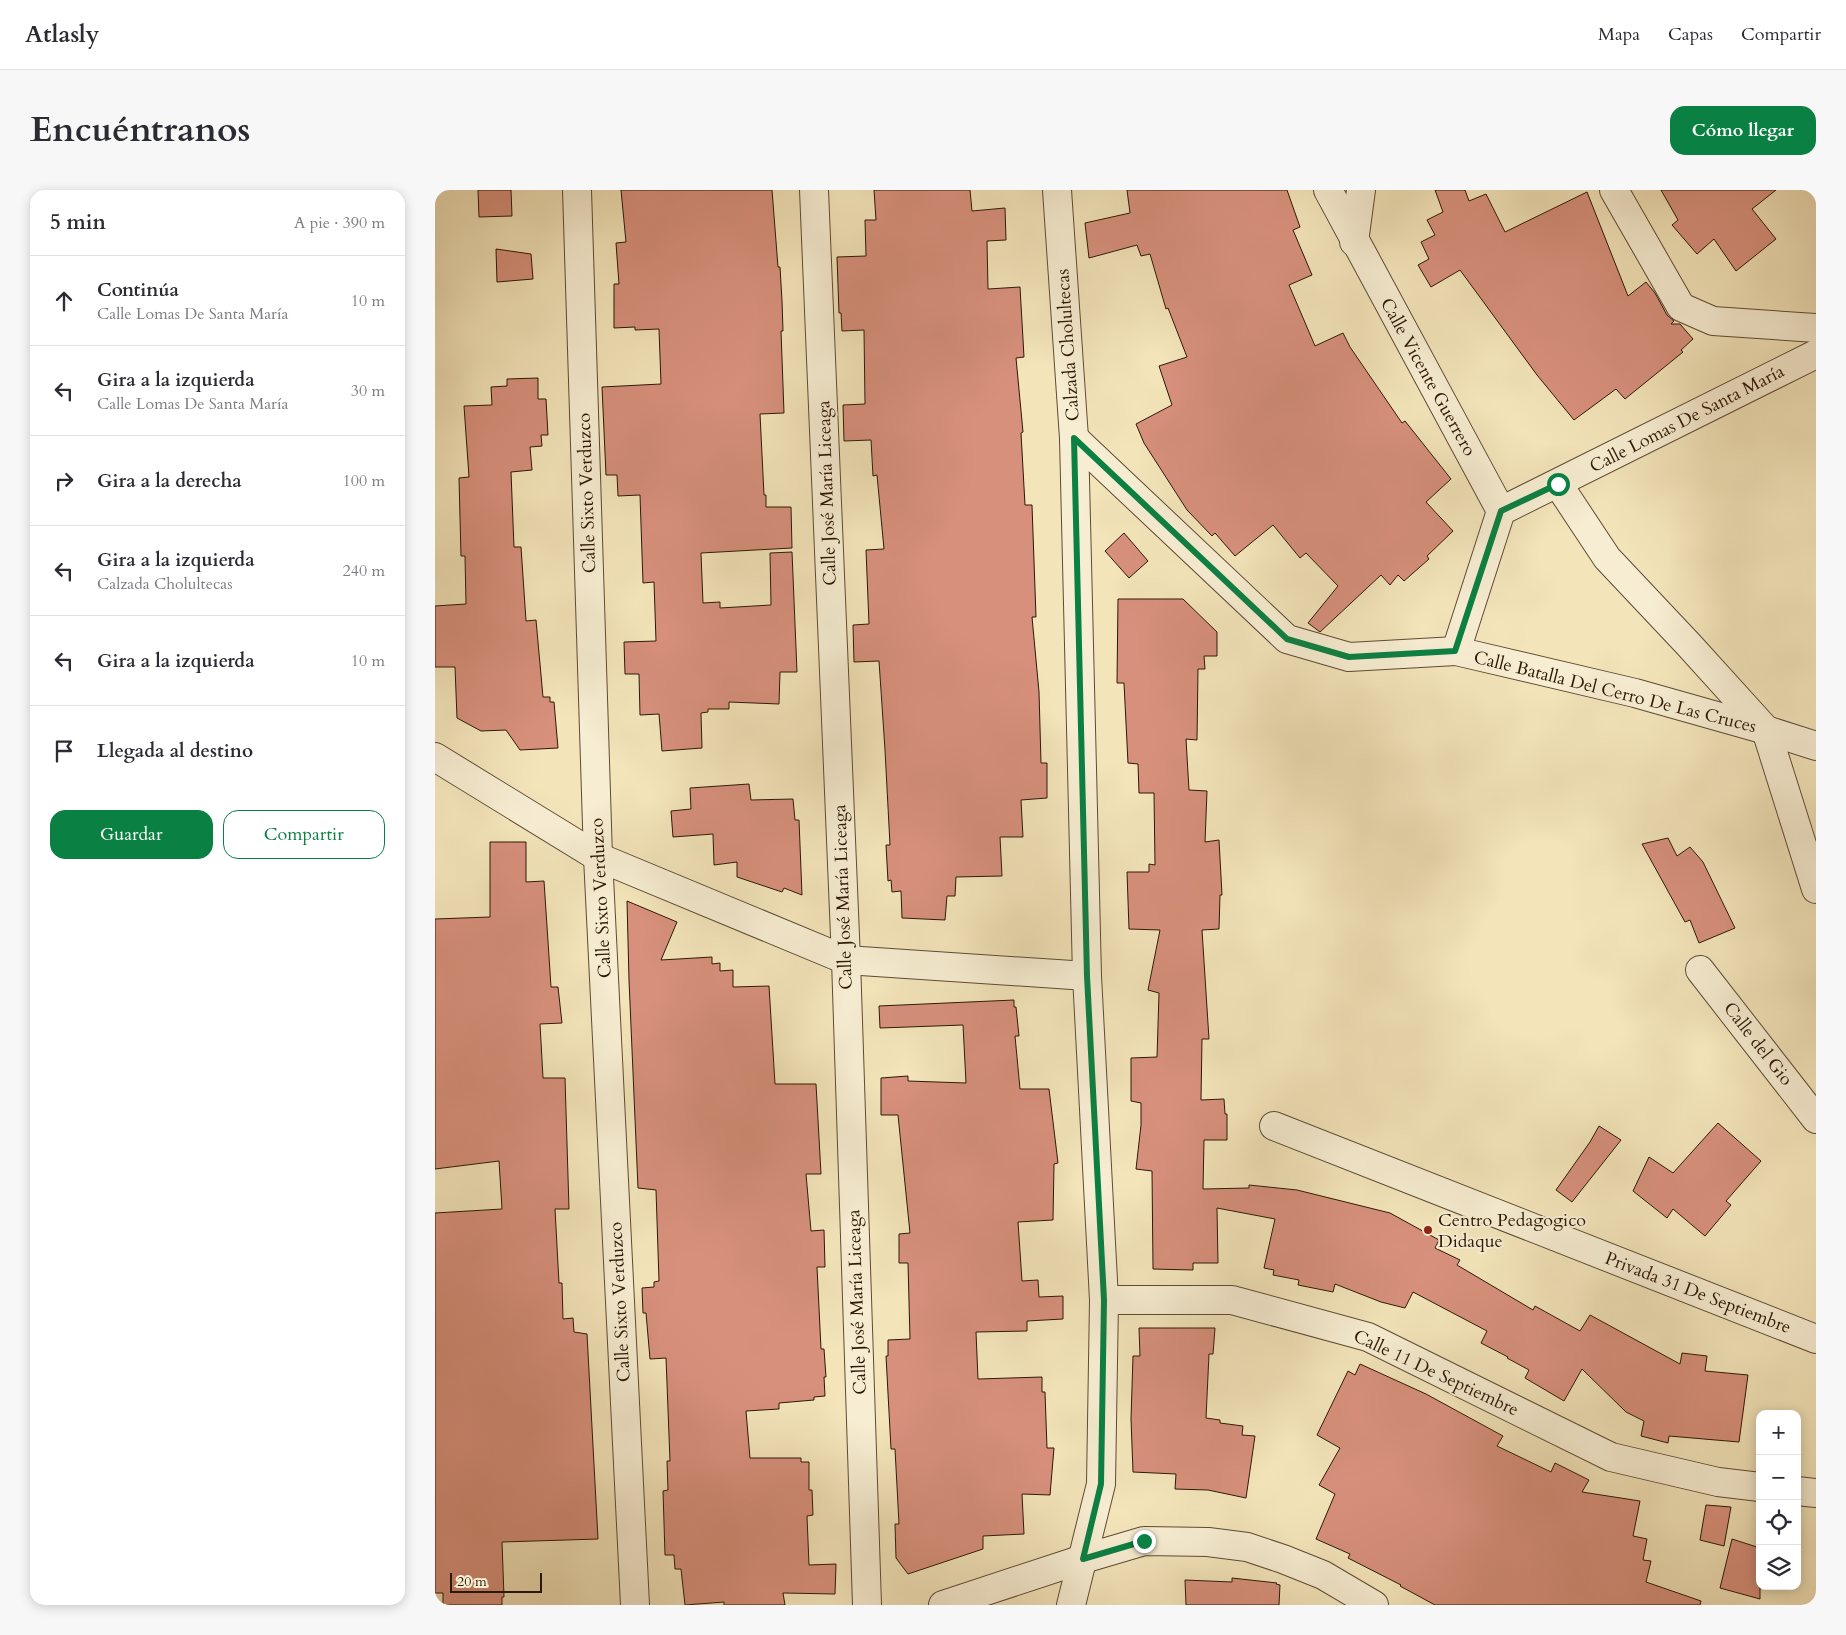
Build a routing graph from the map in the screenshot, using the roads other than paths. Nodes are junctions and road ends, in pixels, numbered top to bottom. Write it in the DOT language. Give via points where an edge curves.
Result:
graph roads {
  1 [pos="577,190"];
  2 [pos="814,190"];
  3 [pos="1057,190"];
  4 [pos="1327,190"];
  5 [pos="1361,190"];
  6 [pos="1614,190"];
  7 [pos="1354,242"];
  8 [pos="1816,328"];
  9 [pos="1816,354"];
  10 [pos="1074,438"];
  11 [pos="1558,484"];
  12 [pos="1501,511"];
  13 [pos="1455,651"];
  14 [pos="1766,730"];
  15 [pos="1816,746"];
  16 [pos="435,757"];
  17 [pos="599,857"];
  18 [pos="1816,889"];
  19 [pos="846,960"];
  20 [pos="1700,970"];
  21 [pos="1087,976"];
  22 [pos="1816,1118"];
  23 [pos="1273,1126"];
  24 [pos="1104,1300"];
  25 [pos="1816,1339"];
  26 [pos="1756,1487"];
  27 [pos="1801,1492"];
  28 [pos="1816,1494"];
  29 [pos="1083,1559"];
  30 [pos="635,1605"];
  31 [pos="867,1605"];
  32 [pos="943,1605"];
  33 [pos="1071,1605"];
  34 [pos="1374,1605"];
  1 -- 17 [label="street, Calle Sixto Verduzco"];
  2 -- 19 [label="street, Calle José María Liceaga"];
  3 -- 10 [label="street, Calzada Cholultecas"];
  4 -- 7 [label="street, Calle Vicente Guerrero"];
  5 -- 7 [label="street"];
  6 -- 8 [label="street" via="1681,307 1713,321"];
  7 -- 12 [label="street, Calle Vicente Guerrero"];
  9 -- 11 [label="street, Calle Lomas De Santa María"];
  10 -- 13 [label="street, Calle Batalla Del Cerro De Las Cruces" via="1287,639 1349,657"];
  10 -- 21 [label="street, Calzada Cholultecas"];
  11 -- 12 [label="street, Calle Lomas De Santa María"];
  11 -- 14 [label="street" via="1607,558"];
  12 -- 13 [label="street"];
  13 -- 14 [label="street, Calle Batalla Del Cerro De Las Cruces" via="1635,693"];
  14 -- 15 [label="street, Calle Batalla Del Cerro De Las Cruces"];
  14 -- 18 [label="street"];
  16 -- 17 [label="street"];
  17 -- 19 [label="street"];
  17 -- 30 [label="street, Calle Sixto Verduzco"];
  19 -- 21 [label="street"];
  19 -- 31 [label="street, Calle José María Liceaga"];
  20 -- 22 [label="street, Calle del Gio"];
  21 -- 24 [label="street, Calzada Cholultecas"];
  23 -- 25 [label="street, Privada 31 De Septiembre"];
  24 -- 26 [label="street, Calle 11 De Septiembre" via="1232,1300 1369,1337 1611,1458 1718,1482"];
  24 -- 29 [label="street, Calzada Cholultecas" via="1101,1484"];
  27 -- 28 [label="street"];
  29 -- 32 [label="street"];
  29 -- 33 [label="street, Calzada Cholultecas"];
  29 -- 34 [label="street" via="1144,1541 1208,1542 1247,1547 1323,1576"];
}
